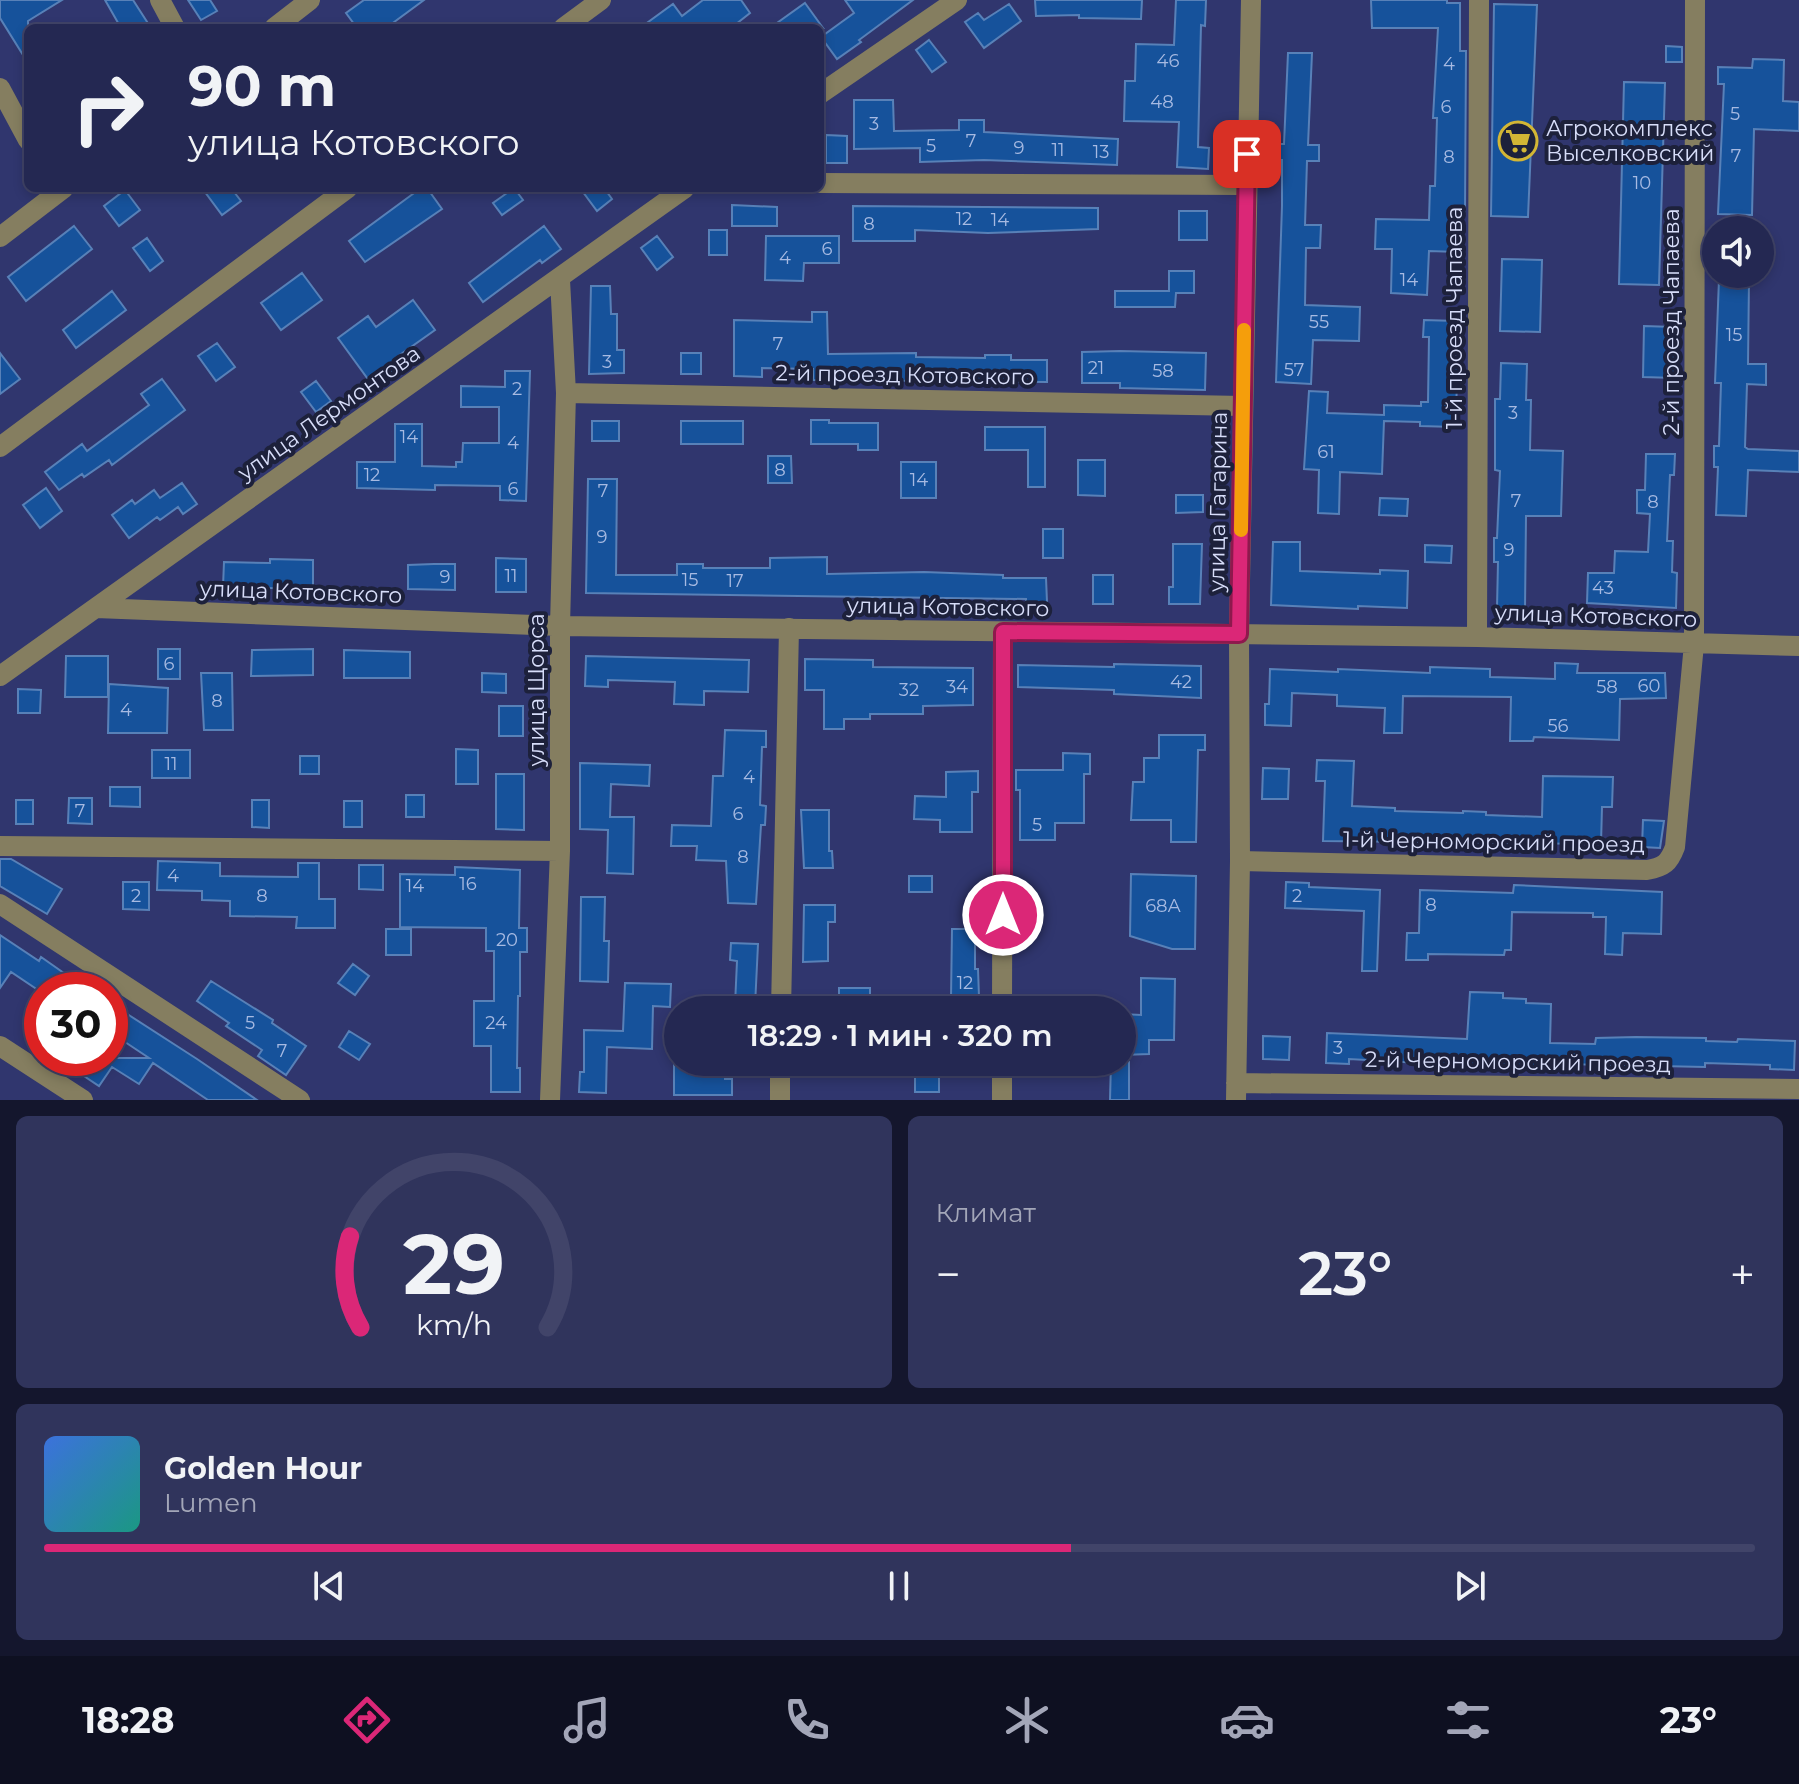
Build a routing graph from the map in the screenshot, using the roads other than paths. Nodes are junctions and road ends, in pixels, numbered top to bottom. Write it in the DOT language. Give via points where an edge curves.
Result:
graph roads {
  1 [pos="160,0"];
  2 [pos="310,0"];
  3 [pos="601,0"];
  4 [pos="957,0"];
  5 [pos="1251,0"];
  6 [pos="1479,0"];
  7 [pos="1695,0"];
  8 [pos="173,24"];
  9 [pos="279,24"];
  10 [pos="568,24"];
  11 [pos="0,88"];
  12 [pos="824,91"];
  13 [pos="24,133"];
  14 [pos="824,183"];
  15 [pos="1246,185"];
  16 [pos="56,192"];
  17 [pos="343,192"];
  18 [pos="680,192"];
  19 [pos="0,237"];
  20 [pos="560,280"];
  21 [pos="566,393"];
  22 [pos="1243,406"];
  23 [pos="0,447"];
  24 [pos="96,608"];
  25 [pos="560,626"];
  26 [pos="789,628"];
  27 [pos="1003,632"];
  28 [pos="1239,634"];
  29 [pos="1477,637"];
  30 [pos="1694,644"];
  31 [pos="1799,646"];
  32 [pos="0,676"];
  33 [pos="0,846"];
  34 [pos="560,851"];
  35 [pos="1240,861"];
  36 [pos="0,904"];
  37 [pos="781,996"];
  38 [pos="1002,996"];
  39 [pos="0,1046"];
  40 [pos="780,1076"];
  41 [pos="1002,1076"];
  42 [pos="1799,1089"];
  43 [pos="1236,1091"];
  44 [pos="83,1100"];
  45 [pos="300,1100"];
  46 [pos="550,1100"];
  47 [pos="780,1100"];
  48 [pos="1002,1100"];
  1 -- 8 [label="street"];
  2 -- 9 [label="street"];
  3 -- 10 [label="street"];
  4 -- 12 [label="street"];
  5 -- 15 [label="street, улица Гагарина"];
  6 -- 29 [label="street, 1-й проезд Чапаева"];
  7 -- 30 [label="street, 2-й проезд Чапаева"];
  11 -- 13 [label="street"];
  14 -- 15 [label="street"];
  15 -- 22 [label="street, улица Гагарина"];
  16 -- 19 [label="street"];
  17 -- 23 [label="street"];
  18 -- 20 [label="street, улица Лермонтова"];
  20 -- 21 [label="street, улица Щорса"];
  20 -- 24 [label="street, улица Лермонтова"];
  21 -- 22 [label="street, 2-й проезд Котовского"];
  21 -- 25 [label="street, улица Щорса"];
  22 -- 28 [label="street, улица Гагарина"];
  24 -- 25 [label="street, улица Котовского"];
  24 -- 32 [label="street, улица Лермонтова"];
  25 -- 26 [label="street, улица Котовского"];
  25 -- 34 [label="street, улица Щорса"];
  26 -- 27 [label="street, улица Котовского"];
  26 -- 37 [label="street"];
  27 -- 28 [label="street, улица Котовского"];
  27 -- 38 [label="street"];
  28 -- 29 [label="street, улица Котовского"];
  28 -- 35 [label="street, улица Гагарина"];
  29 -- 30 [label="street, улица Котовского"];
  30 -- 31 [label="street, улица Котовского"];
  30 -- 35 [label="street, 1-й Черноморский проезд" via="1675,847 1661,868"];
  33 -- 34 [label="street"];
  34 -- 46 [label="street, улица Щорса"];
  35 -- 43 [label="street, улица Гагарина"];
  36 -- 45 [label="street"];
  39 -- 44 [label="street"];
  40 -- 47 [label="street"];
  41 -- 48 [label="street"];
  42 -- 43 [label="street, 2-й Черноморский проезд"];
}
